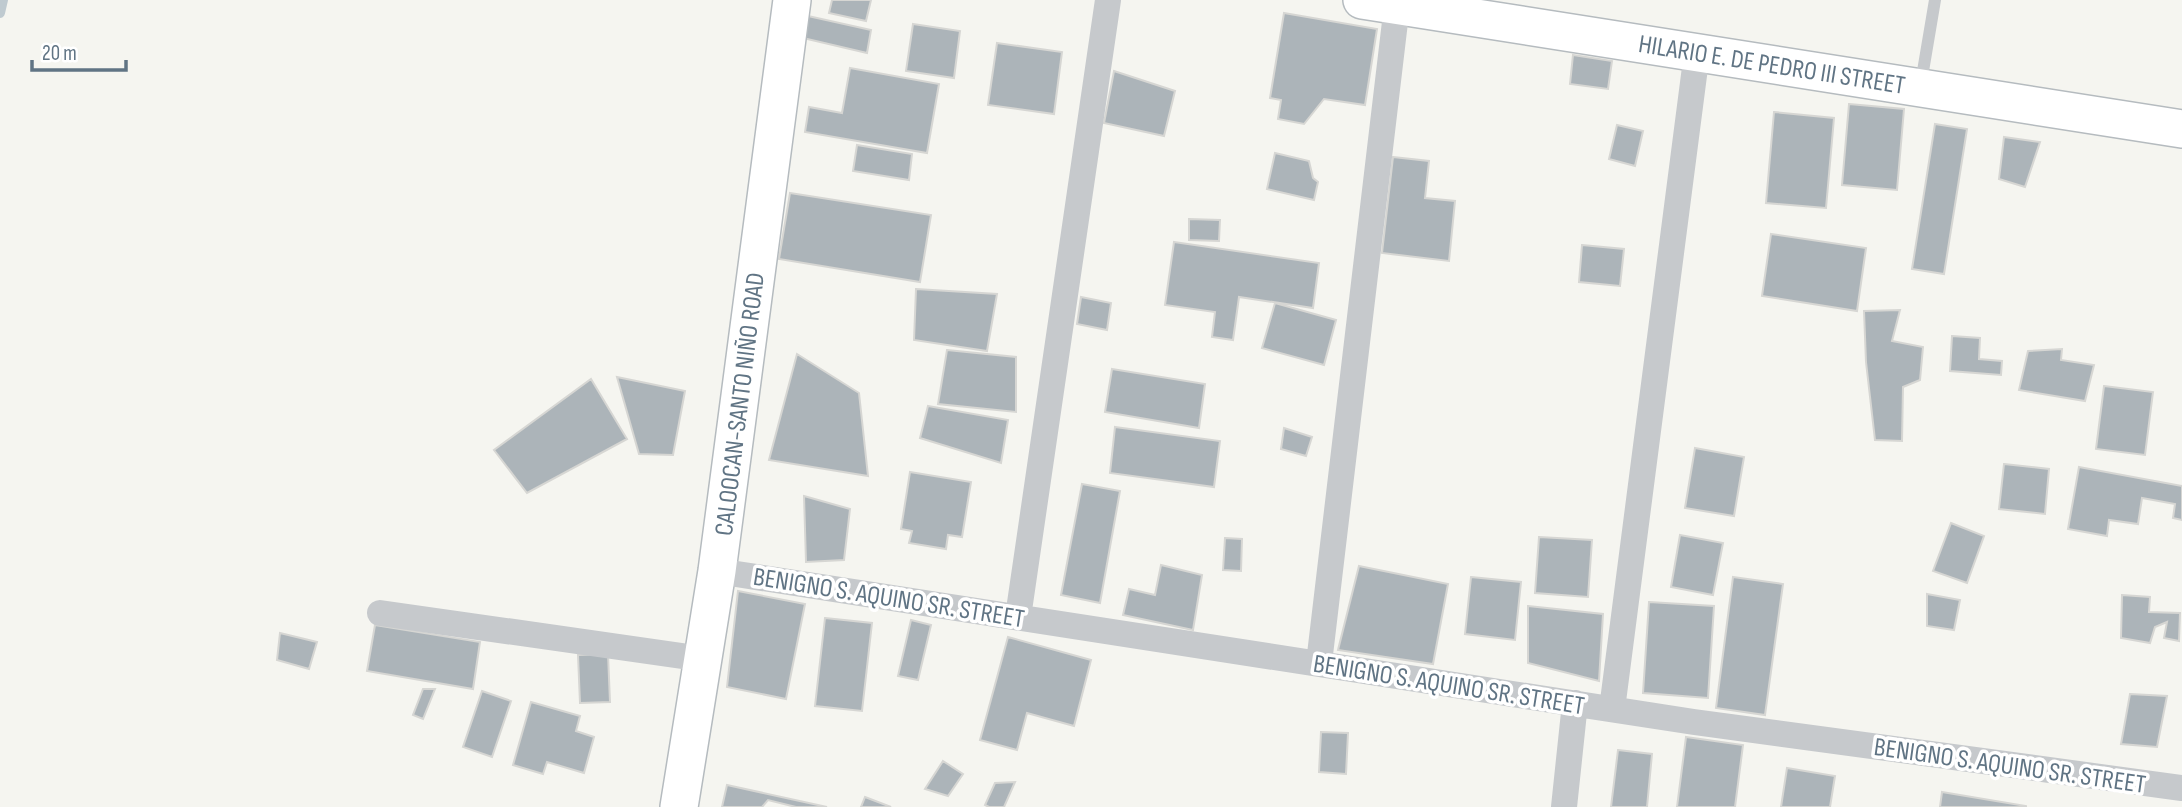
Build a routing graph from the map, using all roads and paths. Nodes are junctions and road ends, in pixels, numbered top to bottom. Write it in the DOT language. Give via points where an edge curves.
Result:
graph roads {
  1 [pos="792,0"];
  2 [pos="1108,0"];
  3 [pos="1362,0"];
  4 [pos="1935,0"];
  5 [pos="1398,5"];
  6 [pos="1697,51"];
  7 [pos="1920,87"];
  8 [pos="2182,129"];
  9 [pos="717,571"];
  10 [pos="380,613"];
  11 [pos="1018,617"];
  12 [pos="703,659"];
  13 [pos="1319,663"];
  14 [pos="1575,703"];
  15 [pos="1612,709"];
  16 [pos="2182,788"];
  17 [pos="679,807"];
  18 [pos="1564,807"];
  1 -- 9 [label="street, CALOOCAN-SANTO NIÑO ROAD"];
  2 -- 11 [label="street"];
  3 -- 5 [label="street, HILARIO E. DE PEDRO III STREET"];
  4 -- 7 [label="lane"];
  5 -- 6 [label="street, HILARIO E. DE PEDRO III STREET"];
  5 -- 13 [label="street"];
  6 -- 7 [label="street, HILARIO E. DE PEDRO III STREET"];
  6 -- 15 [label="street"];
  7 -- 8 [label="street, HILARIO E. DE PEDRO III STREET"];
  9 -- 11 [label="street, BENIGNO S. AQUINO SR. STREET"];
  9 -- 12 [label="street, CALOOCAN-SANTO NIÑO ROAD"];
  10 -- 12 [label="street"];
  11 -- 13 [label="street, BENIGNO S. AQUINO SR. STREET"];
  12 -- 17 [label="street, CALOOCAN-SANTO NIÑO ROAD"];
  13 -- 14 [label="street, BENIGNO S. AQUINO SR. STREET"];
  14 -- 15 [label="street, BENIGNO S. AQUINO SR. STREET"];
  14 -- 18 [label="street"];
  15 -- 16 [label="street, BENIGNO S. AQUINO SR. STREET"];
}
